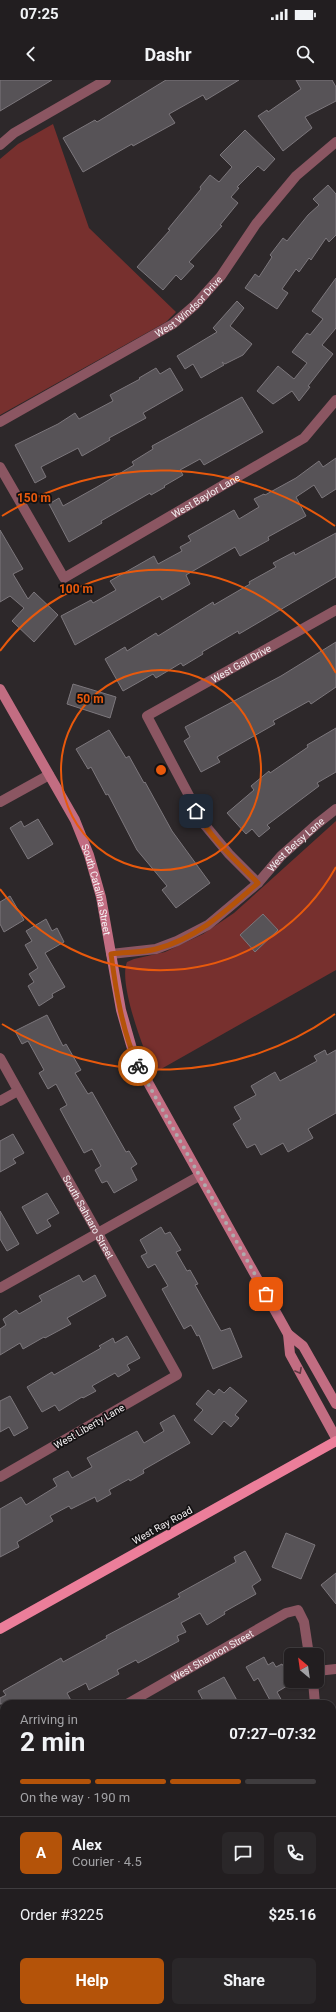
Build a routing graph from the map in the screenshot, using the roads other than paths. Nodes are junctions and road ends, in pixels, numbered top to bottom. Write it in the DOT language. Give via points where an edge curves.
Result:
graph roads {
  1 [pos="106,80"];
  2 [pos="336,142"];
  3 [pos="0,145"];
  4 [pos="336,400"];
  5 [pos="0,422"];
  6 [pos="0,467"];
  7 [pos="336,610"];
  8 [pos="0,688"];
  9 [pos="50,775"];
  10 [pos="0,802"];
  11 [pos="336,810"];
  12 [pos="258,883"];
  13 [pos="111,954"];
  14 [pos="0,1058"];
  15 [pos="18,1091"];
  16 [pos="0,1101"];
  17 [pos="199,1176"];
  18 [pos="98,1233"];
  19 [pos="0,1288"];
  20 [pos="288,1334"];
  21 [pos="178,1375"];
  22 [pos="336,1404"];
  23 [pos="336,1438"];
  24 [pos="336,1441"];
  25 [pos="0,1477"];
  26 [pos="0,1630"];
  27 [pos="308,1648"];
  28 [pos="336,1669"];
  29 [pos="324,1670"];
  30 [pos="314,1688"];
  31 [pos="134,1700"];
  32 [pos="315,1700"];
  1 -- 3 [label="street" via="14,132"];
  2 -- 5 [label="street, West Windsor Drive" via="296,176 256,224 221,276 195,306 173,324"];
  4 -- 6 [label="street, West Baylor Lane" via="304,438 64,578"];
  7 -- 12 [label="street, West Gail Drive" via="147,716 204,824"];
  8 -- 9 [label="street, South Catalina Street"];
  9 -- 10 [label="street"];
  9 -- 13 [label="street, South Catalina Street" via="75,820 89,855 101,898"];
  11 -- 12 [label="street, West Betsy Lane" via="316,824 281,856"];
  12 -- 13 [label="street, West Betsy Lane" via="208,926 177,941 156,949"];
  13 -- 17 [label="street, South Catalina Street" via="120,1010 135,1059"];
  14 -- 15 [label="street, South Sahuaro Street"];
  15 -- 16 [label="street"];
  15 -- 18 [label="street, South Sahuaro Street"];
  17 -- 18 [label="street"];
  17 -- 20 [label="street, South Catalina Street"];
  18 -- 19 [label="street"];
  18 -- 21 [label="street, South Sahuaro Street"];
  20 -- 22 [label="street, South Catalina Street" via="303,1346"];
  20 -- 23 [label="street, South Catalina Street, one-way" via="290,1354"];
  21 -- 25 [label="street, West Liberty Lane"];
  24 -- 26 [label="main road, West Ray Road"];
  27 -- 31 [label="street, West Shannon Street" via="304,1622 298,1610 286,1613"];
  28 -- 29 [label="street"];
  30 -- 32 [label="street"];
}
